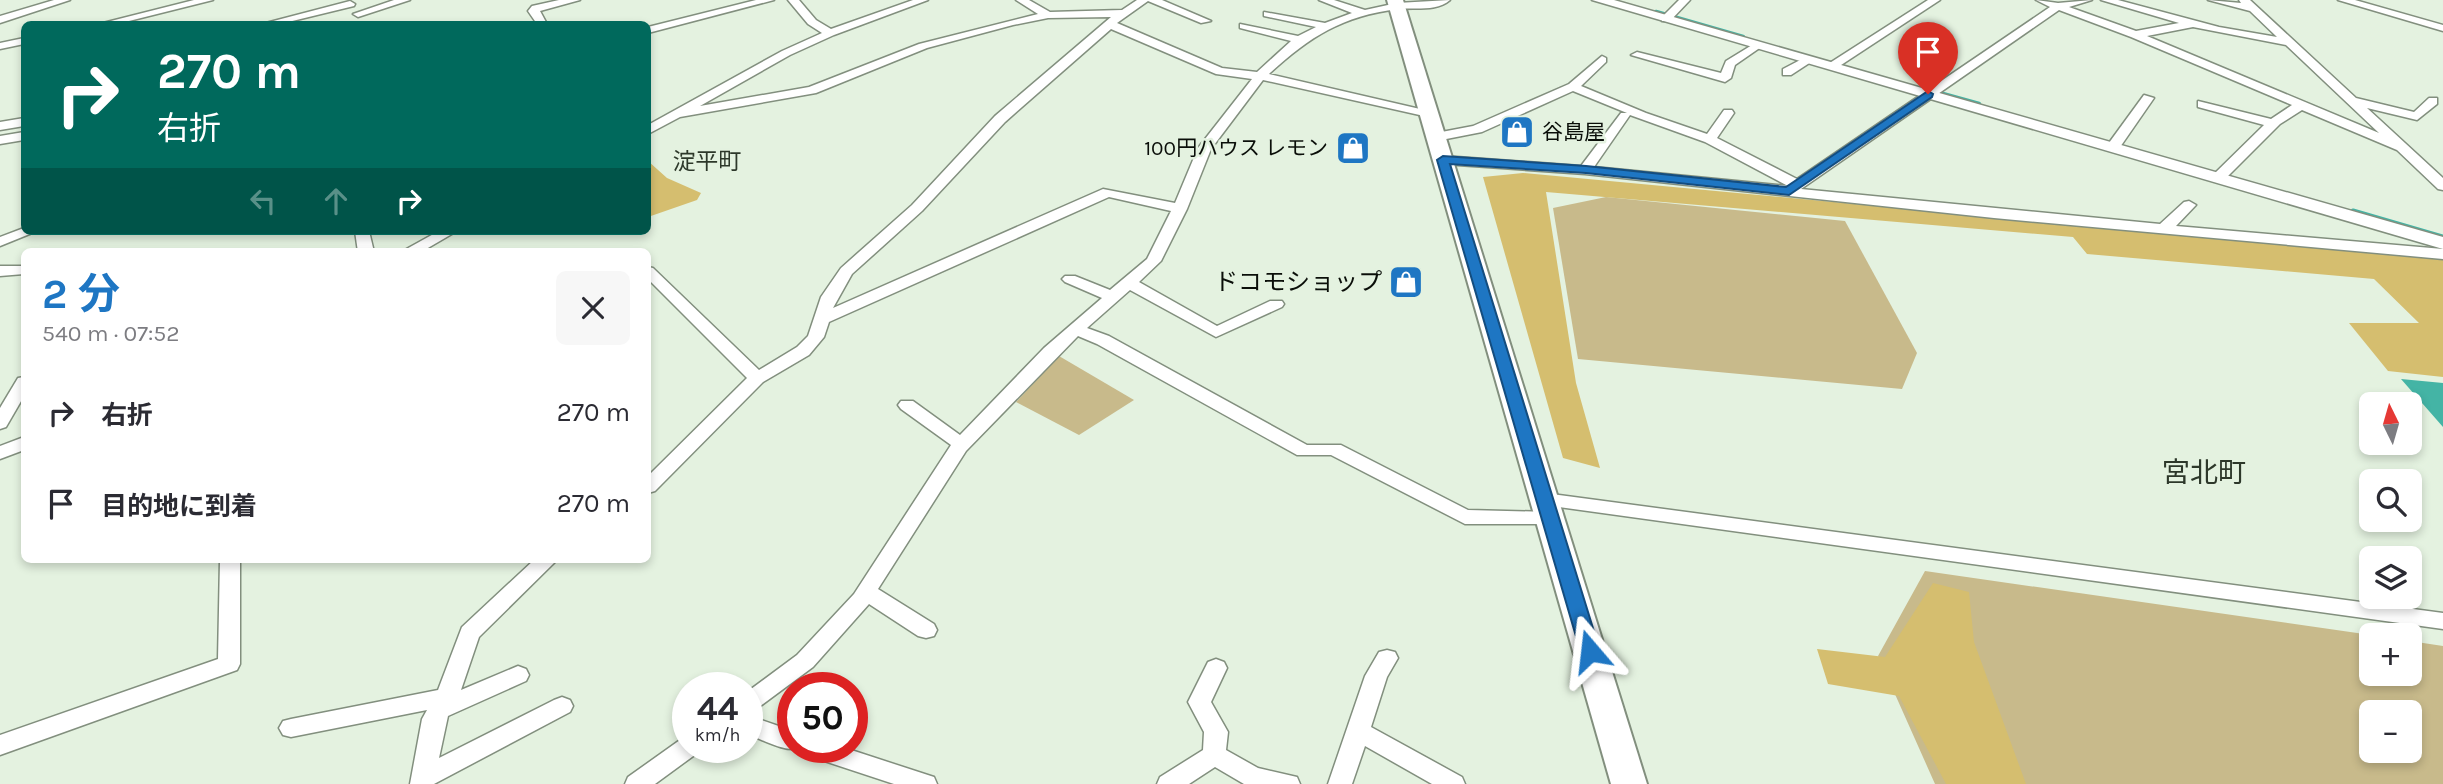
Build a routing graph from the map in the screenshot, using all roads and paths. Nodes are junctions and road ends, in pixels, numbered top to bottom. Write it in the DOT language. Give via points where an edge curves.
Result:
graph roads {
  1 [pos="65,0"];
  2 [pos="208,0"];
  3 [pos="405,0"];
  4 [pos="575,0"];
  5 [pos="769,0"];
  6 [pos="793,0"];
  7 [pos="923,0"];
  8 [pos="1021,0"];
  9 [pos="1144,0"];
  10 [pos="1153,0"];
  11 [pos="1324,0"];
  12 [pos="1445,0"];
  13 [pos="1599,0"];
  14 [pos="1685,0"];
  15 [pos="1935,0"];
  16 [pos="2041,0"];
  17 [pos="2087,0"];
  18 [pos="2106,0"];
  19 [pos="2213,0"];
  20 [pos="2343,0"];
  21 [pos="52,2"];
  22 [pos="348,2"];
  23 [pos="1396,3"];
  24 [pos="2247,4"];
  25 [pos="2058,6"];
  26 [pos="1124,13"];
  27 [pos="1362,13"];
  28 [pos="358,14"];
  29 [pos="1268,14"];
  30 [pos="1048,15"];
  31 [pos="1668,17"];
  32 [pos="0,20"];
  33 [pos="119,21"];
  34 [pos="279,21"];
  35 [pos="364,21"];
  36 [pos="540,21"];
  37 [pos="1205,21"];
  38 [pos="2192,23"];
  39 [pos="1112,24"];
  40 [pos="1244,26"];
  41 [pos="1326,26"];
  42 [pos="2443,27"];
  43 [pos="651,29"];
  44 [pos="830,33"];
  45 [pos="2135,35"];
  46 [pos="1299,40"];
  47 [pos="21,42"];
  48 [pos="2288,43"];
  49 [pos="1757,45"];
  50 [pos="0,46"];
  51 [pos="1637,55"];
  52 [pos="1602,60"];
  53 [pos="1808,60"];
  54 [pos="1834,65"];
  55 [pos="1787,72"];
  56 [pos="1260,76"];
  57 [pos="1573,87"];
  58 [pos="1931,92"];
  59 [pos="2148,98"];
  60 [pos="2348,100"];
  61 [pos="2433,101"];
  62 [pos="2202,104"];
  63 [pos="2301,105"];
  64 [pos="1728,113"];
  65 [pos="678,114"];
  66 [pos="1625,116"];
  67 [pos="21,122"];
  68 [pos="2274,124"];
  69 [pos="0,126"];
  70 [pos="651,128"];
  71 [pos="21,136"];
  72 [pos="1436,137"];
  73 [pos="1710,139"];
  74 [pos="0,140"];
  75 [pos="2115,145"];
  76 [pos="2401,146"];
  77 [pos="2416,160"];
  78 [pos="2443,167"];
  79 [pos="1586,170"];
  80 [pos="2221,176"];
  81 [pos="2443,186"];
  82 [pos="1793,188"];
  83 [pos="2189,205"];
  84 [pos="1180,209"];
  85 [pos="2165,228"];
  86 [pos="21,234"];
  87 [pos="442,235"];
  88 [pos="0,242"];
  89 [pos="2443,243"];
  90 [pos="418,248"];
  91 [pos="2443,254"];
  92 [pos="21,270"];
  93 [pos="0,271"];
  94 [pos="651,274"];
  95 [pos="1070,279"];
  96 [pos="1129,283"];
  97 [pos="1113,297"];
  98 [pos="1276,304"];
  99 [pos="822,319"];
  100 [pos="1077,330"];
  101 [pos="757,378"];
  102 [pos="21,387"];
  103 [pos="907,405"];
  104 [pos="0,423"];
  105 [pos="21,444"];
  106 [pos="961,444"];
  107 [pos="0,453"];
  108 [pos="651,484"];
  109 [pos="1547,509"];
  110 [pos="230,563"];
  111 [pos="539,563"];
  112 [pos="866,592"];
  113 [pos="2443,621"];
  114 [pos="926,630"];
  115 [pos="1387,658"];
  116 [pos="1216,668"];
  117 [pos="519,675"];
  118 [pos="763,692"];
  119 [pos="444,703"];
  120 [pos="562,706"];
  121 [pos="291,728"];
  122 [pos="1360,732"];
  123 [pos="0,745"];
  124 [pos="1214,755"];
  125 [pos="672,759"];
  126 [pos="860,763"];
  127 [pos="422,780"];
  128 [pos="637,784"];
  129 [pos="925,784"];
  130 [pos="1169,784"];
  131 [pos="1288,784"];
  132 [pos="1340,784"];
  133 [pos="1453,784"];
  134 [pos="1629,784"];
  1 -- 21 [label="street"];
  2 -- 33 [label="street"];
  3 -- 28 [label="street"];
  4 -- 36 [label="street" via="536,8 533,11"];
  5 -- 43 [label="street"];
  6 -- 44 [label="street" via="812,22"];
  7 -- 44 [label="street"];
  8 -- 30 [label="street"];
  9 -- 26 [label="street"];
  10 -- 37 [label="street"];
  11 -- 27 [label="street"];
  12 -- 23 [label="street" via="1434,5"];
  13 -- 31 [label="street"];
  14 -- 31 [label="street"];
  15 -- 54 [label="street"];
  16 -- 25 [label="street"];
  17 -- 25 [label="street"];
  18 -- 38 [label="street"];
  19 -- 24 [label="street"];
  20 -- 42 [label="street"];
  21 -- 32 [label="street"];
  22 -- 28 [label="street"];
  22 -- 34 [label="street"];
  23 -- 27 [label="street"];
  23 -- 72 [label="main road"];
  24 -- 48 [label="street"];
  25 -- 45 [label="street"];
  25 -- 58 [label="street"];
  26 -- 30 [label="street"];
  26 -- 39 [label="street"];
  27 -- 41 [label="street"];
  28 -- 35 [label="street"];
  29 -- 41 [label="street"];
  30 -- 65 [label="street" via="923,46 811,90"];
  31 -- 49 [label="street"];
  38 -- 45 [label="street"];
  38 -- 48 [label="street"];
  39 -- 56 [label="street" via="1202,65"];
  39 -- 99 [label="street" via="1000,118 917,208 846,271 829,297"];
  40 -- 46 [label="street"];
  41 -- 46 [label="street"];
  44 -- 65 [label="street"];
  45 -- 63 [label="street"];
  46 -- 56 [label="street"];
  47 -- 50 [label="street"];
  48 -- 60 [label="street"];
  49 -- 51 [label="street" via="1730,63 1725,78"];
  49 -- 53 [label="street"];
  52 -- 57 [label="street"];
  53 -- 54 [label="street"];
  53 -- 55 [label="street"];
  54 -- 58 [label="street"];
  56 -- 72 [label="street"];
  56 -- 84 [label="street" via="1205,148"];
  57 -- 72 [label="street" via="1477,129"];
  57 -- 73 [label="street"];
  58 -- 75 [label="street"];
  58 -- 82 [label="street"];
  59 -- 75 [label="street"];
  60 -- 61 [label="street" via="2417,116"];
  60 -- 76 [label="street"];
  62 -- 68 [label="street"];
  63 -- 68 [label="street"];
  63 -- 76 [label="street"];
  64 -- 73 [label="street"];
  65 -- 70 [label="street"];
  66 -- 79 [label="street"];
  67 -- 69 [label="street"];
  68 -- 80 [label="street"];
  71 -- 74 [label="street"];
  72 -- 79 [label="street"];
  72 -- 109 [label="main road"];
  73 -- 82 [label="street"];
  75 -- 80 [label="street"];
  76 -- 77 [label="street"];
  77 -- 78 [label="street"];
  77 -- 81 [label="street"];
  79 -- 82 [label="street"];
  80 -- 89 [label="street"];
  82 -- 85 [label="street" via="1994,214"];
  83 -- 85 [label="street"];
  84 -- 96 [label="street" via="1153,261"];
  84 -- 99 [label="street" via="1108,192"];
  85 -- 91 [label="street"];
  86 -- 88 [label="street"];
  87 -- 90 [label="street"];
  92 -- 93 [label="street"];
  94 -- 101 [label="street"];
  95 -- 97 [label="street"];
  96 -- 97 [label="street"];
  96 -- 98 [label="street" via="1216,332"];
  97 -- 100 [label="street"];
  99 -- 101 [label="street" via="816,337 803,351"];
  100 -- 106 [label="street"];
  100 -- 109 [label="street" via="1304,451 1334,449 1465,517"];
  101 -- 108 [label="street"];
  102 -- 104 [label="street"];
  103 -- 106 [label="street"];
  105 -- 107 [label="street"];
  106 -- 112 [label="street"];
  109 -- 113 [label="street"];
  109 -- 134 [label="main road"];
  110 -- 123 [label="street" via="229,664"];
  111 -- 119 [label="street" via="471,633"];
  112 -- 114 [label="street"];
  112 -- 118 [label="street" via="805,661"];
  115 -- 122 [label="street" via="1376,677"];
  116 -- 124 [label="street" via="1199,702 1216,732"];
  117 -- 119 [label="street"];
  119 -- 121 [label="street"];
  119 -- 127 [label="street" via="434,719"];
  120 -- 127 [label="street"];
  122 -- 132 [label="street"];
  122 -- 133 [label="street"];
  124 -- 130 [label="street"];
  124 -- 131 [label="street" via="1253,777"];
  125 -- 128 [label="street"];
  126 -- 129 [label="street"];
}
